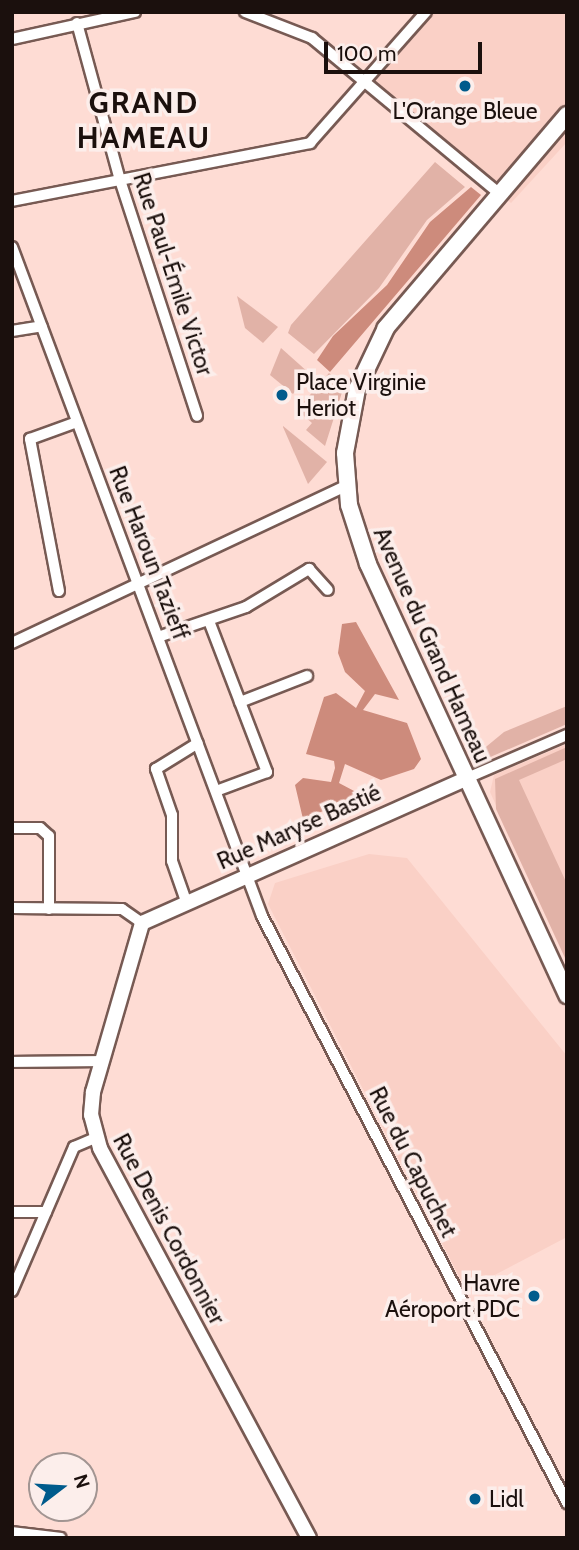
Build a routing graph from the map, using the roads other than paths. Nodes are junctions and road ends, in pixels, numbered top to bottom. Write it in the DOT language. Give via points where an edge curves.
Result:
graph roads {
  1 [pos="135,12"];
  2 [pos="245,12"];
  3 [pos="426,12"];
  4 [pos="77,23"];
  5 [pos="12,39"];
  6 [pos="366,81"];
  7 [pos="567,116"];
  8 [pos="120,180"];
  9 [pos="501,195"];
  10 [pos="12,201"];
  11 [pos="12,247"];
  12 [pos="42,326"];
  13 [pos="12,331"];
  14 [pos="197,416"];
  15 [pos="77,422"];
  16 [pos="346,486"];
  17 [pos="138,584"];
  18 [pos="328,590"];
  19 [pos="59,591"];
  20 [pos="209,621"];
  21 [pos="158,637"];
  22 [pos="12,643"];
  23 [pos="307,676"];
  24 [pos="240,702"];
  25 [pos="567,735"];
  26 [pos="198,743"];
  27 [pos="467,778"];
  28 [pos="216,791"];
  29 [pos="12,828"];
  30 [pos="247,874"];
  31 [pos="186,901"];
  32 [pos="12,908"];
  33 [pos="49,909"];
  34 [pos="142,923"];
  35 [pos="567,995"];
  36 [pos="101,1061"];
  37 [pos="12,1062"];
  38 [pos="95,1138"];
  39 [pos="12,1212"];
  40 [pos="46,1212"];
  41 [pos="12,1291"];
  42 [pos="567,1503"];
  43 [pos="12,1532"];
  44 [pos="61,1538"];
  45 [pos="309,1538"];
  1 -- 4 [label="street"];
  2 -- 6 [label="street" via="312,38"];
  3 -- 6 [label="street"];
  4 -- 5 [label="street"];
  4 -- 8 [label="street, Rue Paul-Émile Victor"];
  6 -- 8 [label="street" via="310,143"];
  6 -- 9 [label="street"];
  7 -- 9 [label="main road, Avenue du Grand Hameau"];
  8 -- 10 [label="street"];
  8 -- 14 [label="street, Rue Paul-Émile Victor"];
  9 -- 16 [label="main road, Avenue du Grand Hameau" via="408,299 373,350 351,410"];
  11 -- 12 [label="street, Rue Haroun Tazieff"];
  12 -- 13 [label="street"];
  12 -- 15 [label="street, Rue Haroun Tazieff"];
  15 -- 17 [label="street, Rue Haroun Tazieff"];
  15 -- 19 [label="street" via="30,439"];
  16 -- 17 [label="street"];
  16 -- 27 [label="main road, Avenue du Grand Hameau" via="368,564"];
  17 -- 21 [label="street, Rue Haroun Tazieff"];
  17 -- 22 [label="street"];
  18 -- 20 [label="street" via="309,569"];
  20 -- 21 [label="street"];
  20 -- 24 [label="street"];
  21 -- 26 [label="street, Rue Haroun Tazieff"];
  23 -- 24 [label="street"];
  24 -- 28 [label="street" via="267,772"];
  25 -- 27 [label="street, Rue Maryse Bastié"];
  26 -- 28 [label="street, Rue Haroun Tazieff"];
  26 -- 31 [label="street" via="156,769 172,815 172,861"];
  27 -- 30 [label="street, Rue Maryse Bastié"];
  27 -- 35 [label="main road, Avenue du Grand Hameau"];
  28 -- 30 [label="street, Rue Haroun Tazieff"];
  29 -- 33 [label="street" via="40,828 49,836"];
  30 -- 31 [label="street, Rue Maryse Bastié"];
  30 -- 42 [label="street, Rue du Capuchet" via="262,916"];
  31 -- 34 [label="street, Rue Maryse Bastié"];
  32 -- 33 [label="street"];
  33 -- 34 [label="street" via="122,909"];
  34 -- 36 [label="street, Rue Denis Cordonnier"];
  36 -- 37 [label="street"];
  36 -- 38 [label="street, Rue Denis Cordonnier" via="91,1115"];
  38 -- 40 [label="street" via="75,1147"];
  38 -- 45 [label="street, Rue Denis Cordonnier"];
  39 -- 40 [label="street"];
  40 -- 41 [label="street"];
  43 -- 44 [label="street"];
}
